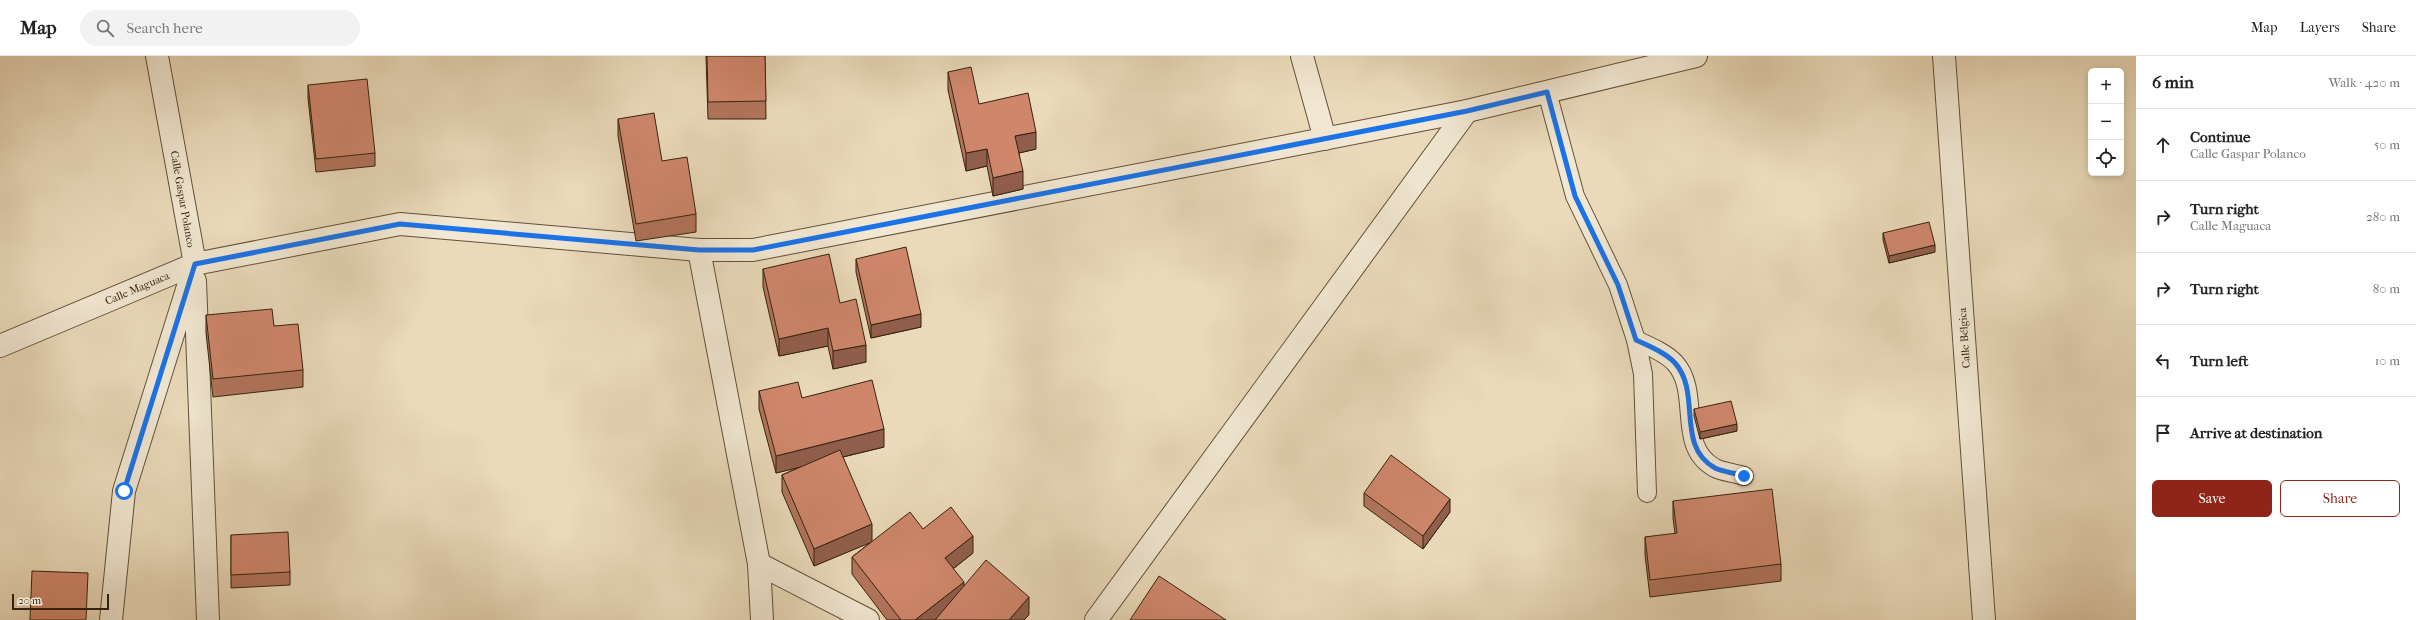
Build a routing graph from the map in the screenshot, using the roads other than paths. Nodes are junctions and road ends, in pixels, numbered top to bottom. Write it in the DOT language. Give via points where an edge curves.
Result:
graph roads {
  1 [pos="156,56"];
  2 [pos="1302,56"];
  3 [pos="1696,56"];
  4 [pos="1944,56"];
  5 [pos="1547,92"];
  6 [pos="1467,111"];
  7 [pos="1325,139"];
  8 [pos="699,250"];
  9 [pos="195,264"];
  10 [pos="1636,340"];
  11 [pos="0,346"];
  12 [pos="1744,476"];
  13 [pos="1647,493"];
  14 [pos="759,564"];
  15 [pos="111,620"];
  16 [pos="208,620"];
  17 [pos="762,620"];
  18 [pos="868,620"];
  19 [pos="1096,620"];
  20 [pos="1984,620"];
  1 -- 9 [label="street, Calle Gaspar Polanco"];
  2 -- 7 [label="street"];
  3 -- 5 [label="street, Calle Maguaca"];
  4 -- 20 [label="street, Calle Bélgica"];
  5 -- 6 [label="street, Calle Maguaca"];
  5 -- 10 [label="lane" via="1575,196 1618,285"];
  6 -- 7 [label="street, Calle Maguaca"];
  6 -- 19 [label="street"];
  7 -- 8 [label="street, Calle Maguaca" via="753,250"];
  8 -- 9 [label="street, Calle Maguaca" via="400,224"];
  8 -- 14 [label="street"];
  9 -- 11 [label="street, Calle Maguaca"];
  9 -- 15 [label="street, Calle Gaspar Polanco" via="124,491"];
  9 -- 16 [label="street"];
  10 -- 12 [label="lane" via="1675,363 1686,381 1693,442 1700,456 1715,468"];
  10 -- 13 [label="lane" via="1642,374"];
  14 -- 17 [label="street"];
  14 -- 18 [label="street"];
}
